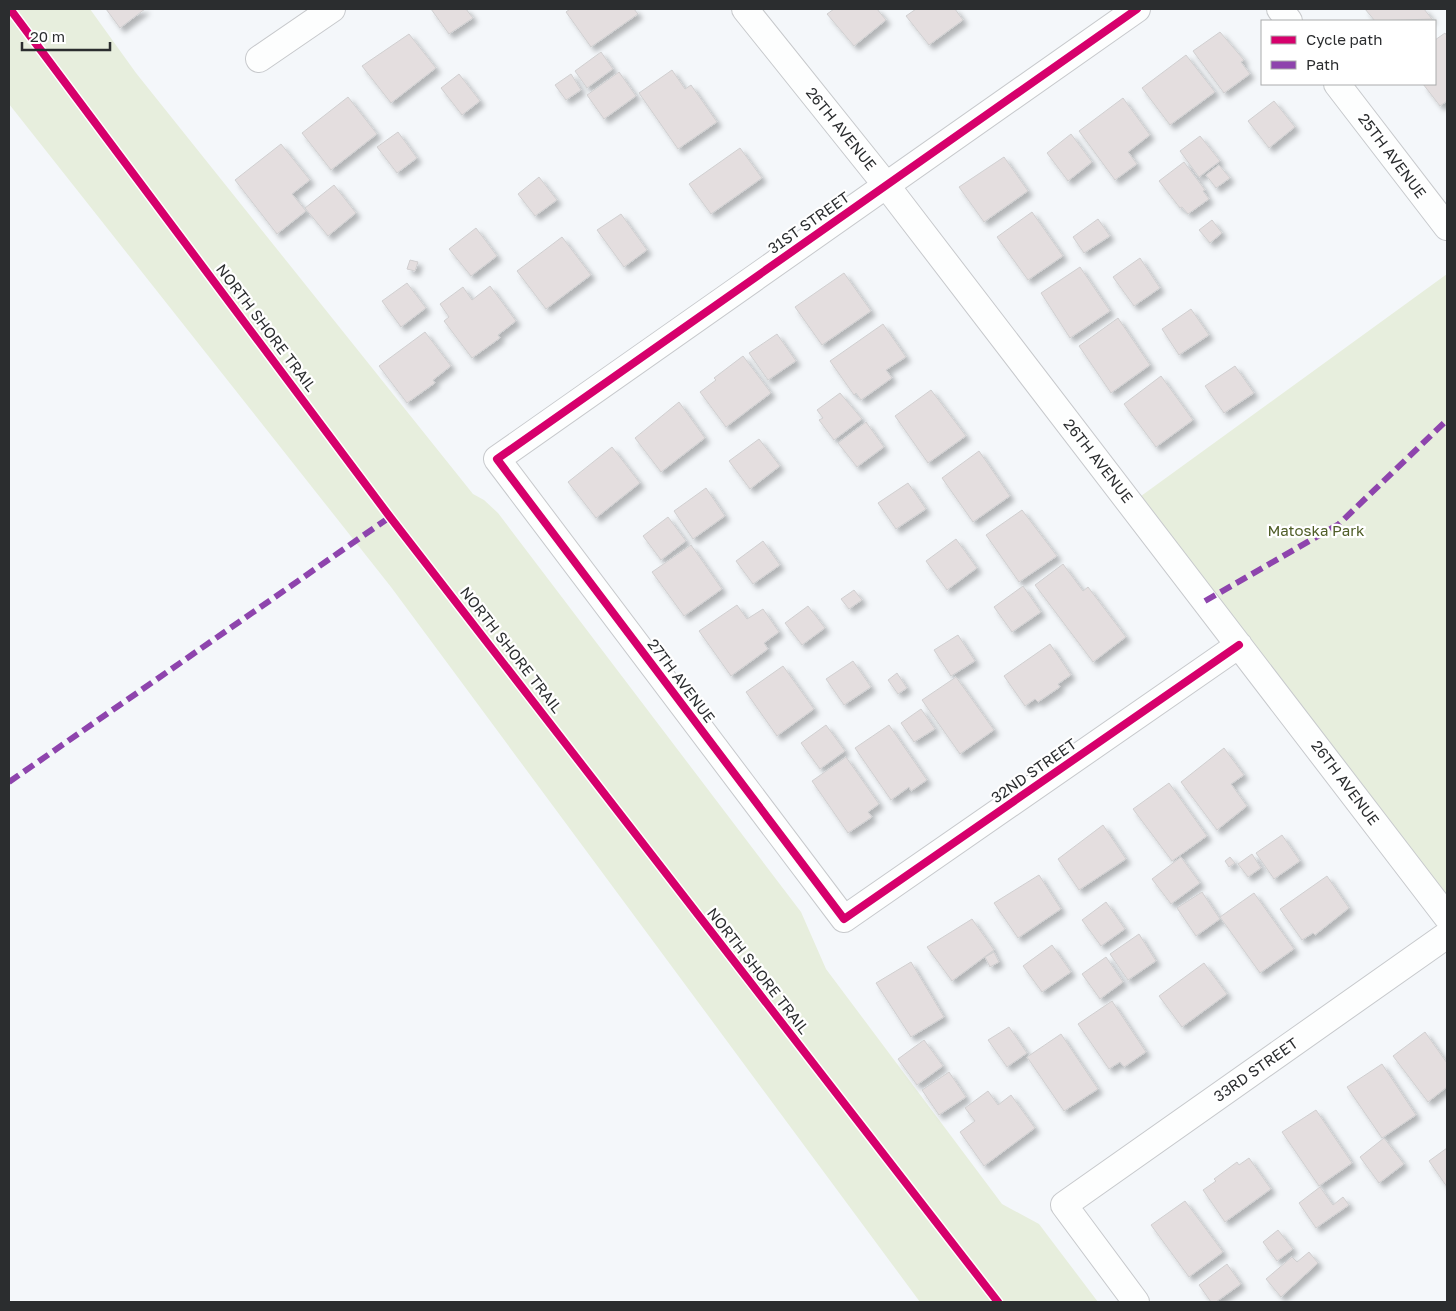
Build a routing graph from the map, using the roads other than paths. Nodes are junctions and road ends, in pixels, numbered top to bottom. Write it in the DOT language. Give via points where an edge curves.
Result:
graph roads {
  1 [pos="332,9"];
  2 [pos="745,9"];
  3 [pos="1137,9"];
  4 [pos="1280,9"];
  5 [pos="1288,20"];
  6 [pos="259,59"];
  7 [pos="1338,85"];
  8 [pos="886,185"];
  9 [pos="1447,227"];
  10 [pos="497,459"];
  11 [pos="1239,645"];
  12 [pos="1447,917"];
  13 [pos="844,919"];
  14 [pos="1447,935"];
  15 [pos="1136,1302"];
  1 -- 6 [label="street"];
  2 -- 8 [label="street, 26TH AVENUE"];
  3 -- 8 [label="street, 31ST STREET"];
  4 -- 5 [label="street"];
  7 -- 9 [label="street, 25TH AVENUE"];
  8 -- 10 [label="street, 31ST STREET"];
  8 -- 11 [label="street, 26TH AVENUE"];
  10 -- 13 [label="street, 27TH AVENUE"];
  11 -- 12 [label="street, 26TH AVENUE"];
  11 -- 13 [label="street, 32ND STREET"];
  14 -- 15 [label="street, 33RD STREET" via="1064,1204"];
}
